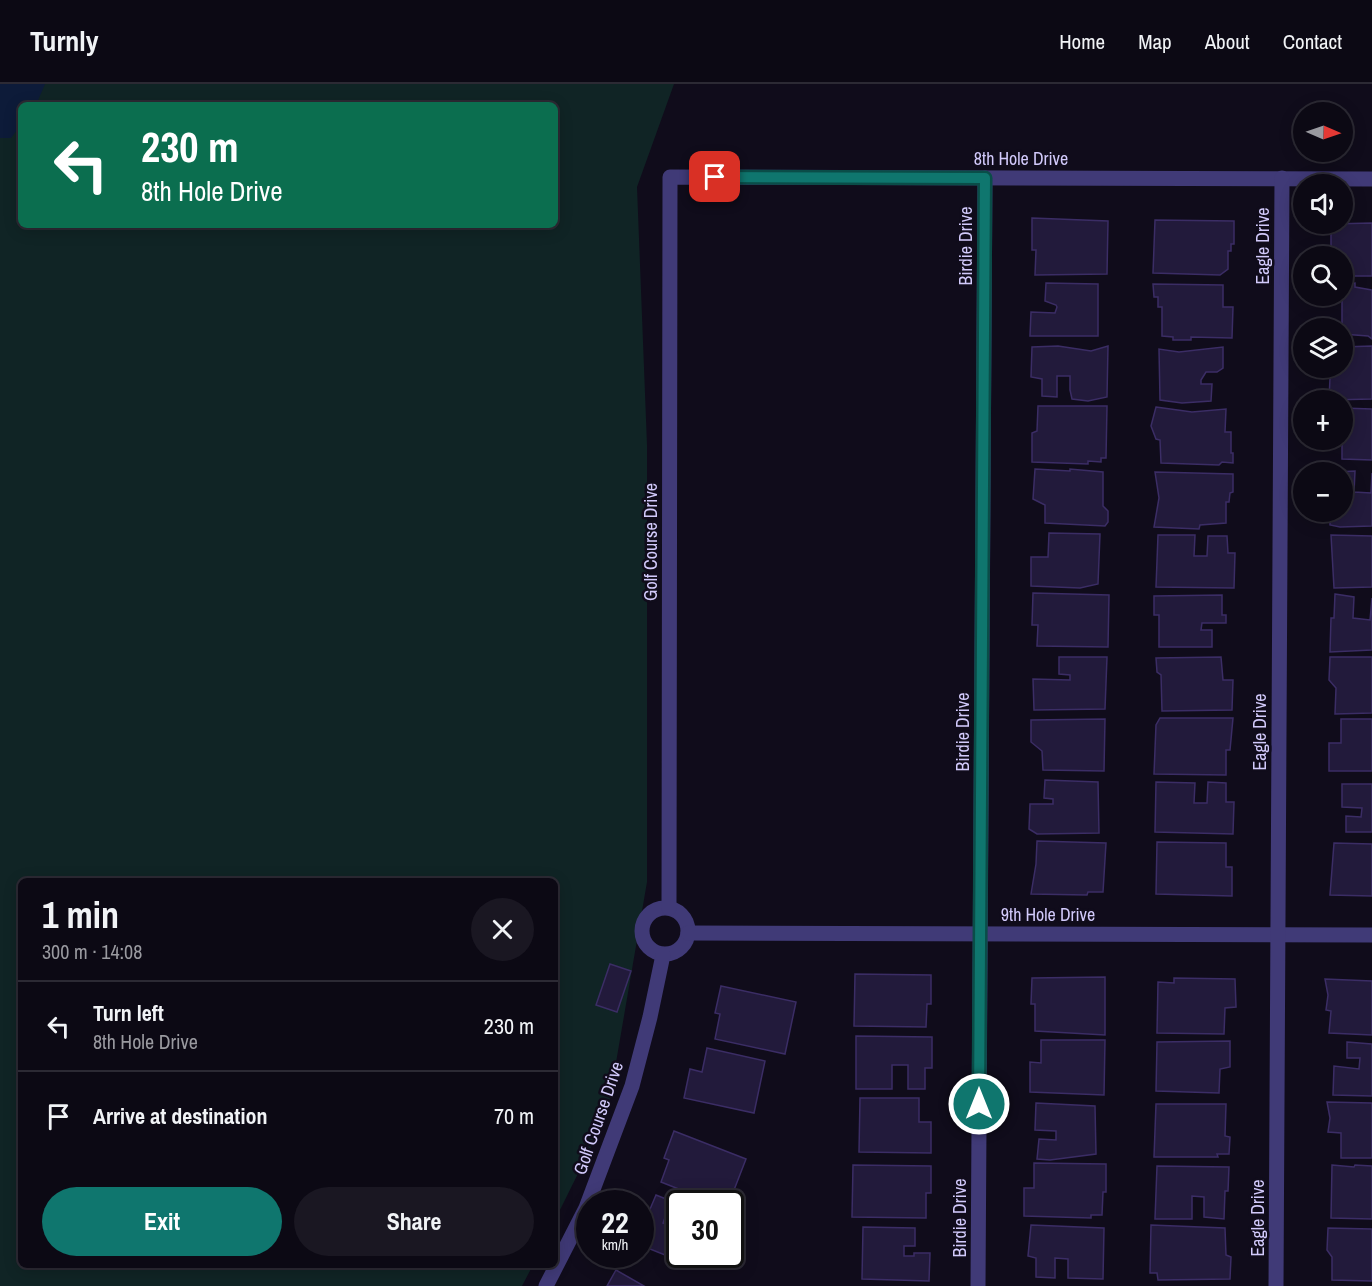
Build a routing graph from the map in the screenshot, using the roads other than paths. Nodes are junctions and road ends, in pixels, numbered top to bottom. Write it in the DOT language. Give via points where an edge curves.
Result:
graph roads {
  1 [pos="670,177"];
  2 [pos="985,178"];
  3 [pos="1282,178"];
  4 [pos="1372,179"];
  5 [pos="669,908"];
  6 [pos="688,933"];
  7 [pos="980,934"];
  8 [pos="1278,934"];
  9 [pos="1372,935"];
  10 [pos="663,955"];
  11 [pos="558,1263"];
  12 [pos="555,1268"];
  13 [pos="546,1286"];
  14 [pos="978,1286"];
  15 [pos="1276,1286"];
  1 -- 2 [label="street, 8th Hole Drive"];
  1 -- 5 [label="street, Golf Course Drive"];
  2 -- 3 [label="street, 8th Hole Drive"];
  2 -- 7 [label="street, Birdie Drive"];
  3 -- 4 [label="street, 8th Hole Drive"];
  3 -- 8 [label="street, Eagle Drive"];
  5 -- 6 [label="street" via="681,914"];
  5 -- 10 [label="street" via="654,910 641,929 649,949"];
  6 -- 7 [label="street, 9th Hole Drive"];
  6 -- 10 [label="street" via="682,947"];
  7 -- 8 [label="street, 9th Hole Drive"];
  7 -- 14 [label="street, Birdie Drive"];
  8 -- 9 [label="street, 9th Hole Drive"];
  8 -- 15 [label="street, Eagle Drive"];
  10 -- 11 [label="street, Golf Course Drive" via="632,1086 586,1208"];
  12 -- 13 [label="street, Golf Course Drive"];
}
